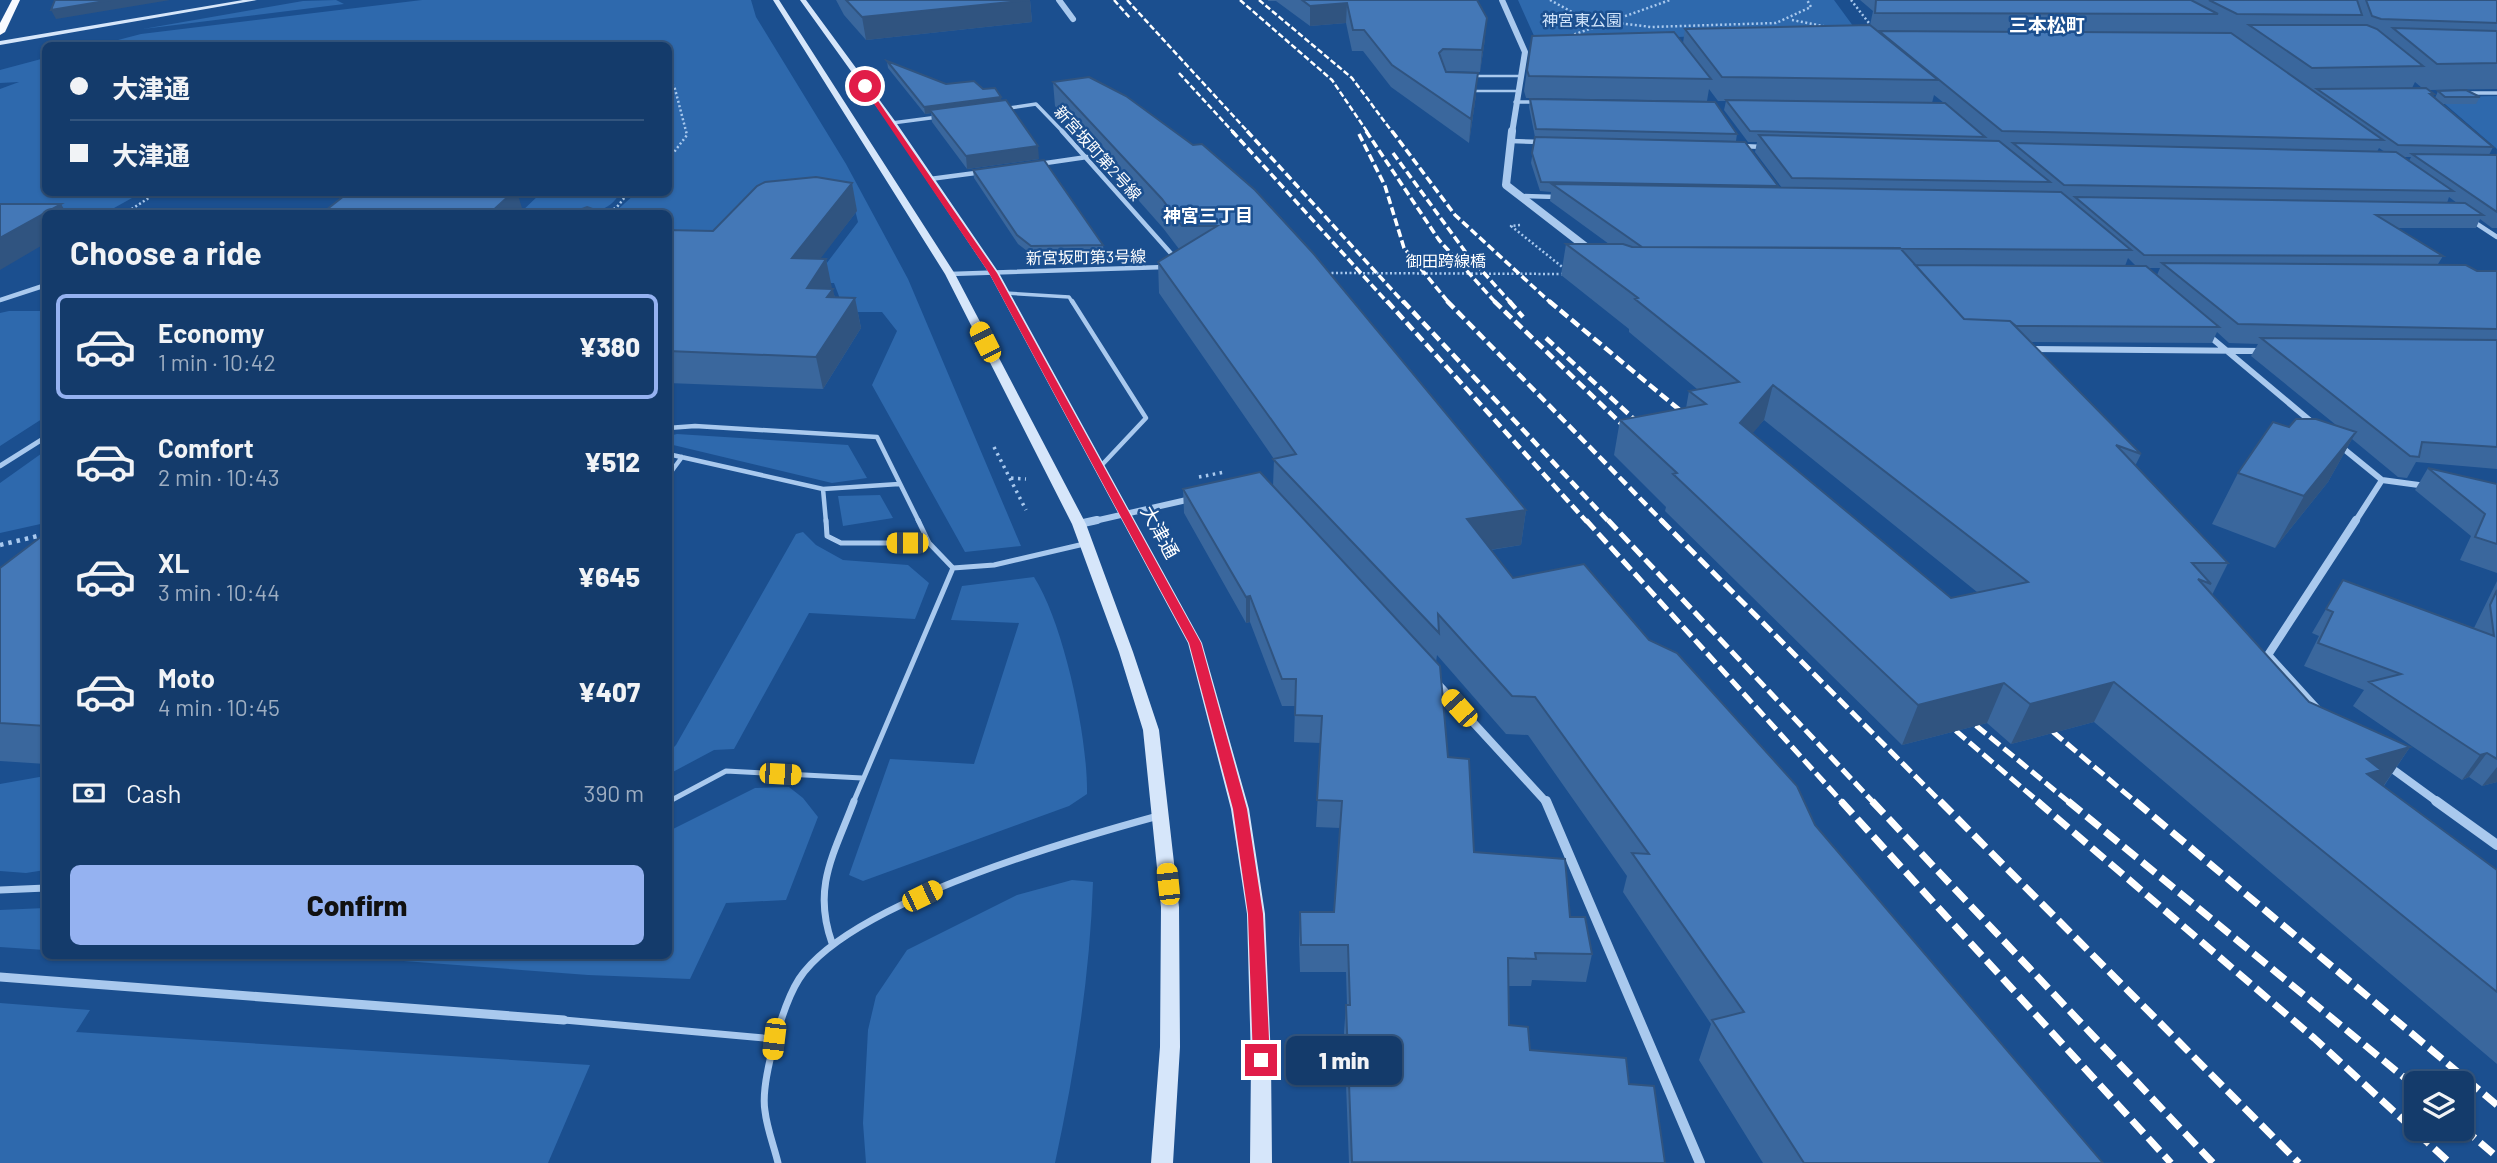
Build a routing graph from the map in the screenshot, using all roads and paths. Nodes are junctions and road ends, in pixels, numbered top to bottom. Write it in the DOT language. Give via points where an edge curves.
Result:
graph roads {
  1 [pos="16,0"];
  2 [pos="207,0"];
  3 [pos="254,0"];
  4 [pos="776,0"];
  5 [pos="803,0"];
  6 [pos="1059,0"];
  7 [pos="1502,0"];
  8 [pos="1550,0"];
  9 [pos="1670,0"];
  10 [pos="1807,0"];
  11 [pos="1851,0"];
  12 [pos="1073,19"];
  13 [pos="1791,20"];
  14 [pos="1605,23"];
  15 [pos="1829,27"];
  16 [pos="1873,30"];
  17 [pos="0,33"];
  18 [pos="1567,38"];
  19 [pos="0,43"];
  20 [pos="1538,51"];
  21 [pos="1525,52"];
  22 [pos="1469,76"];
  23 [pos="1520,76"];
  24 [pos="672,83"];
  25 [pos="1470,91"];
  26 [pos="1517,91"];
  27 [pos="2460,93"];
  28 [pos="2497,93"];
  29 [pos="1515,102"];
  30 [pos="1542,102"];
  31 [pos="996,109"];
  32 [pos="943,116"];
  33 [pos="892,123"];
  34 [pos="1738,136"];
  35 [pos="1511,141"];
  36 [pos="1552,142"];
  37 [pos="1732,146"];
  38 [pos="1745,146"];
  39 [pos="1773,147"];
  40 [pos="672,155"];
  41 [pos="1087,157"];
  42 [pos="1754,157"];
  43 [pos="1033,164"];
  44 [pos="993,170"];
  45 [pos="930,179"];
  46 [pos="152,196"];
  47 [pos="626,196"];
  48 [pos="1521,196"];
  49 [pos="1569,197"];
  50 [pos="130,210"];
  51 [pos="612,210"];
  52 [pos="2467,217"];
  53 [pos="2497,237"];
  54 [pos="1600,258"];
  55 [pos="1181,265"];
  56 [pos="1565,268"];
  57 [pos="993,273"];
  58 [pos="950,274"];
  59 [pos="1324,277"];
  60 [pos="42,286"];
  61 [pos="1005,293"];
  62 [pos="0,300"];
  63 [pos="2198,327"];
  64 [pos="2024,349"];
  65 [pos="2227,351"];
  66 [pos="2267,351"];
  67 [pos="672,428"];
  68 [pos="2320,429"];
  69 [pos="2330,437"];
  70 [pos="42,440"];
  71 [pos="995,447"];
  72 [pos="672,455"];
  73 [pos="682,457"];
  74 [pos="0,466"];
  75 [pos="1099,468"];
  76 [pos="672,471"];
  77 [pos="2382,480"];
  78 [pos="899,484"];
  79 [pos="2433,487"];
  80 [pos="822,489"];
  81 [pos="1196,498"];
  82 [pos="1026,510"];
  83 [pos="1124,515"];
  84 [pos="1079,524"];
  85 [pos="42,535"];
  86 [pos="929,543"];
  87 [pos="1087,543"];
  88 [pos="0,545"];
  89 [pos="953,568"];
  90 [pos="1432,677"];
  91 [pos="2322,715"];
  92 [pos="2375,757"];
  93 [pos="862,778"];
  94 [pos="672,800"];
  95 [pos="1161,816"];
  96 [pos="2497,845"];
  97 [pos="42,888"];
  98 [pos="0,890"];
  99 [pos="832,943"];
  100 [pos="0,977"];
  101 [pos="564,1020"];
  102 [pos="774,1039"];
  103 [pos="778,1163"];
  104 [pos="1162,1163"];
  105 [pos="1261,1163"];
  106 [pos="1700,1163"];
  1 -- 17 [label="highway"];
  2 -- 17 [label="main road"];
  3 -- 19 [label="main road"];
  4 -- 58 [label="main road"];
  5 -- 33 [label="main road, 大津通"];
  6 -- 12 [label="street"];
  7 -- 21 [label="street"];
  8 -- 14 [label="path"];
  9 -- 14 [label="path"];
  10 -- 13 [label="path" via="1811,6"];
  11 -- 16 [label="path"];
  13 -- 14 [label="path" via="1670,28"];
  13 -- 15 [label="path"];
  14 -- 18 [label="path"];
  20 -- 21 [label="street"];
  21 -- 23 [label="street"];
  22 -- 23 [label="lane"];
  23 -- 26 [label="street"];
  24 -- 40 [label="path" via="687,135"];
  25 -- 26 [label="lane"];
  26 -- 29 [label="street"];
  27 -- 28 [label="street"];
  29 -- 30 [label="street"];
  29 -- 35 [label="street"];
  31 -- 41 [label="street, 新宮坂町第2号線" via="1036,104"];
  32 -- 33 [label="street"];
  33 -- 45 [label="main road, 大津通"];
  34 -- 38 [label="street"];
  35 -- 36 [label="street"];
  35 -- 48 [label="street" via="1506,185"];
  37 -- 38 [label="street"];
  38 -- 39 [label="street"];
  38 -- 42 [label="street"];
  41 -- 43 [label="street"];
  41 -- 55 [label="street, 新宮坂町第2号線"];
  44 -- 45 [label="street"];
  45 -- 57 [label="main road, 大津通"];
  46 -- 50 [label="path"];
  47 -- 51 [label="path"];
  48 -- 49 [label="street"];
  48 -- 54 [label="street"];
  52 -- 53 [label="street"];
  55 -- 57 [label="street, 新宮坂町第3号線"];
  56 -- 59 [label="path, 御田跨線橋" via="1569,276 1323,273"];
  57 -- 58 [label="street, 新宮坂町第3号線"];
  57 -- 61 [label="main road, 大津通"];
  58 -- 84 [label="main road"];
  60 -- 62 [label="street"];
  61 -- 75 [label="main road, 大津通"];
  61 -- 75 [label="lane" via="1069,298 1146,418"];
  63 -- 65 [label="street"];
  64 -- 65 [label="street"];
  65 -- 66 [label="street"];
  65 -- 68 [label="street"];
  67 -- 78 [label="lane" via="877,438"];
  69 -- 77 [label="street"];
  70 -- 74 [label="street"];
  71 -- 82 [label="path"];
  72 -- 73 [label="lane"];
  73 -- 76 [label="lane"];
  73 -- 80 [label="lane"];
  75 -- 83 [label="main road, 大津通"];
  77 -- 79 [label="street"];
  77 -- 91 [label="street" via="2268,655"];
  78 -- 80 [label="lane"];
  78 -- 86 [label="lane"];
  80 -- 86 [label="lane" via="827,536 841,543"];
  81 -- 83 [label="street"];
  83 -- 84 [label="street"];
  83 -- 105 [label="main road, 大津通" via="1195,643 1240,809 1256,914"];
  84 -- 87 [label="main road"];
  85 -- 88 [label="path"];
  86 -- 89 [label="lane"];
  87 -- 89 [label="lane" via="994,565"];
  87 -- 95 [label="main road" via="1151,730"];
  89 -- 93 [label="lane"];
  90 -- 106 [label="street" via="1547,802"];
  92 -- 96 [label="street"];
  93 -- 94 [label="lane" via="726,771"];
  93 -- 99 [label="lane" via="823,883 823,918"];
  95 -- 99 [label="lane" via="1092,834 942,886"];
  95 -- 104 [label="main road" via="1170,907 1170,1048"];
  97 -- 98 [label="lane"];
  99 -- 102 [label="lane" via="799,979"];
  100 -- 101 [label="street"];
  101 -- 102 [label="lane"];
  102 -- 103 [label="lane" via="764,1109"];
}
